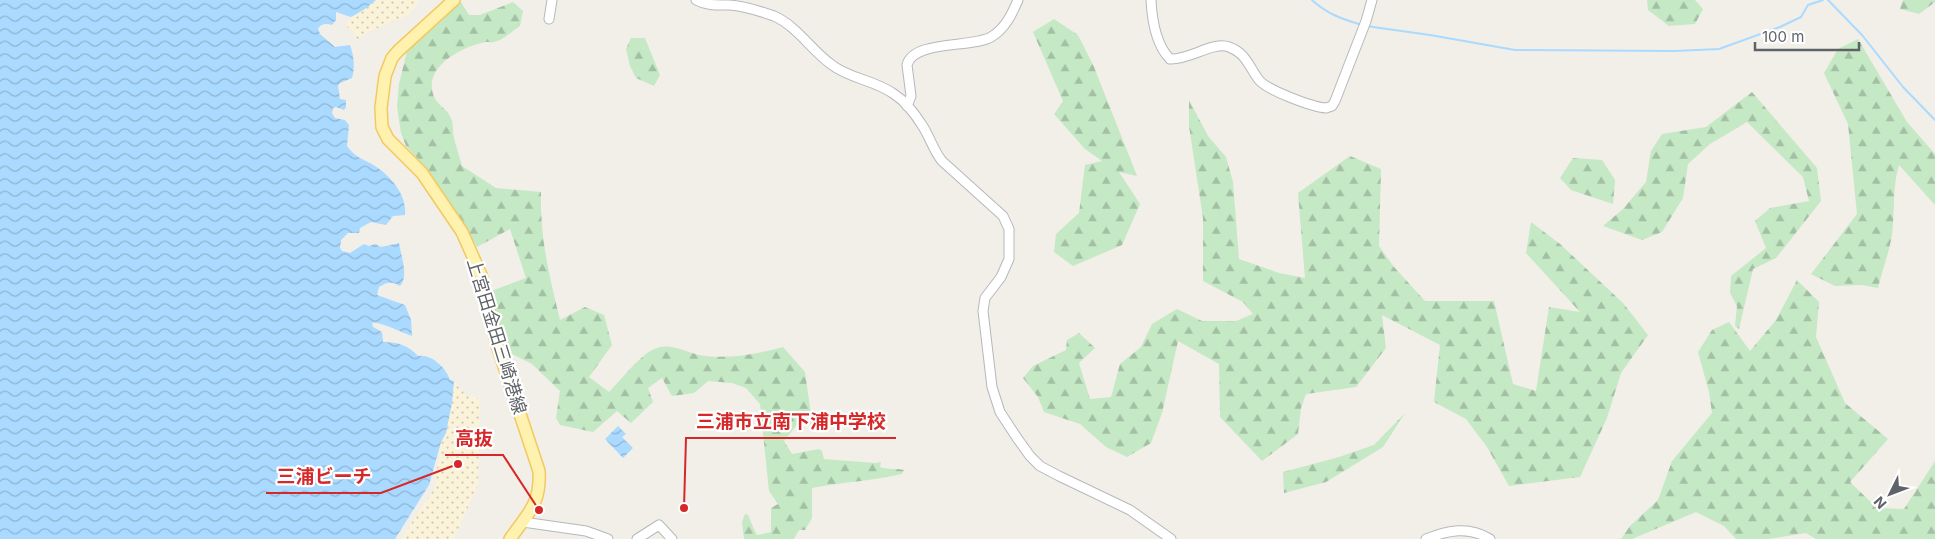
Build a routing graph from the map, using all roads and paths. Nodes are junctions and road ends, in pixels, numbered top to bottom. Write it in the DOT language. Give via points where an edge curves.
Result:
graph roads {
  1 [pos="454,0"];
  2 [pos="552,0"];
  3 [pos="696,0"];
  4 [pos="1018,0"];
  5 [pos="1151,0"];
  6 [pos="1372,0"];
  7 [pos="549,20"];
  8 [pos="907,106"];
  9 [pos="523,522"];
  10 [pos="1487,537"];
  11 [pos="510,539"];
  12 [pos="608,539"];
  13 [pos="637,539"];
  14 [pos="672,539"];
  15 [pos="1171,539"];
  16 [pos="1426,539"];
  1 -- 9 [label="main road, 上宮田金田三崎港線" via="392,58 385,76 381,122 388,139 422,173 462,232 481,275 497,346 539,471 535,503"];
  2 -- 7 [label="street"];
  3 -- 8 [label="street" via="712,6 744,7 775,17 831,65 894,94"];
  4 -- 8 [label="street" via="1006,23 990,38 932,48 917,53 909,60 911,96"];
  5 -- 6 [label="street" via="1152,23 1170,59 1184,58 1216,46 1228,46 1245,57 1259,80 1270,88 1320,108 1332,106 1335,102"];
  8 -- 15 [label="street" via="922,125 934,152 1003,216 1009,229 1009,259 983,303 992,387 1000,412 1030,456 1050,472 1130,510"];
  9 -- 11 [label="main road, 上宮田金田三崎港線"];
  9 -- 12 [label="street" via="586,531"];
  10 -- 16 [label="street" via="1456,530"];
  13 -- 14 [label="street" via="659,525"];
}
